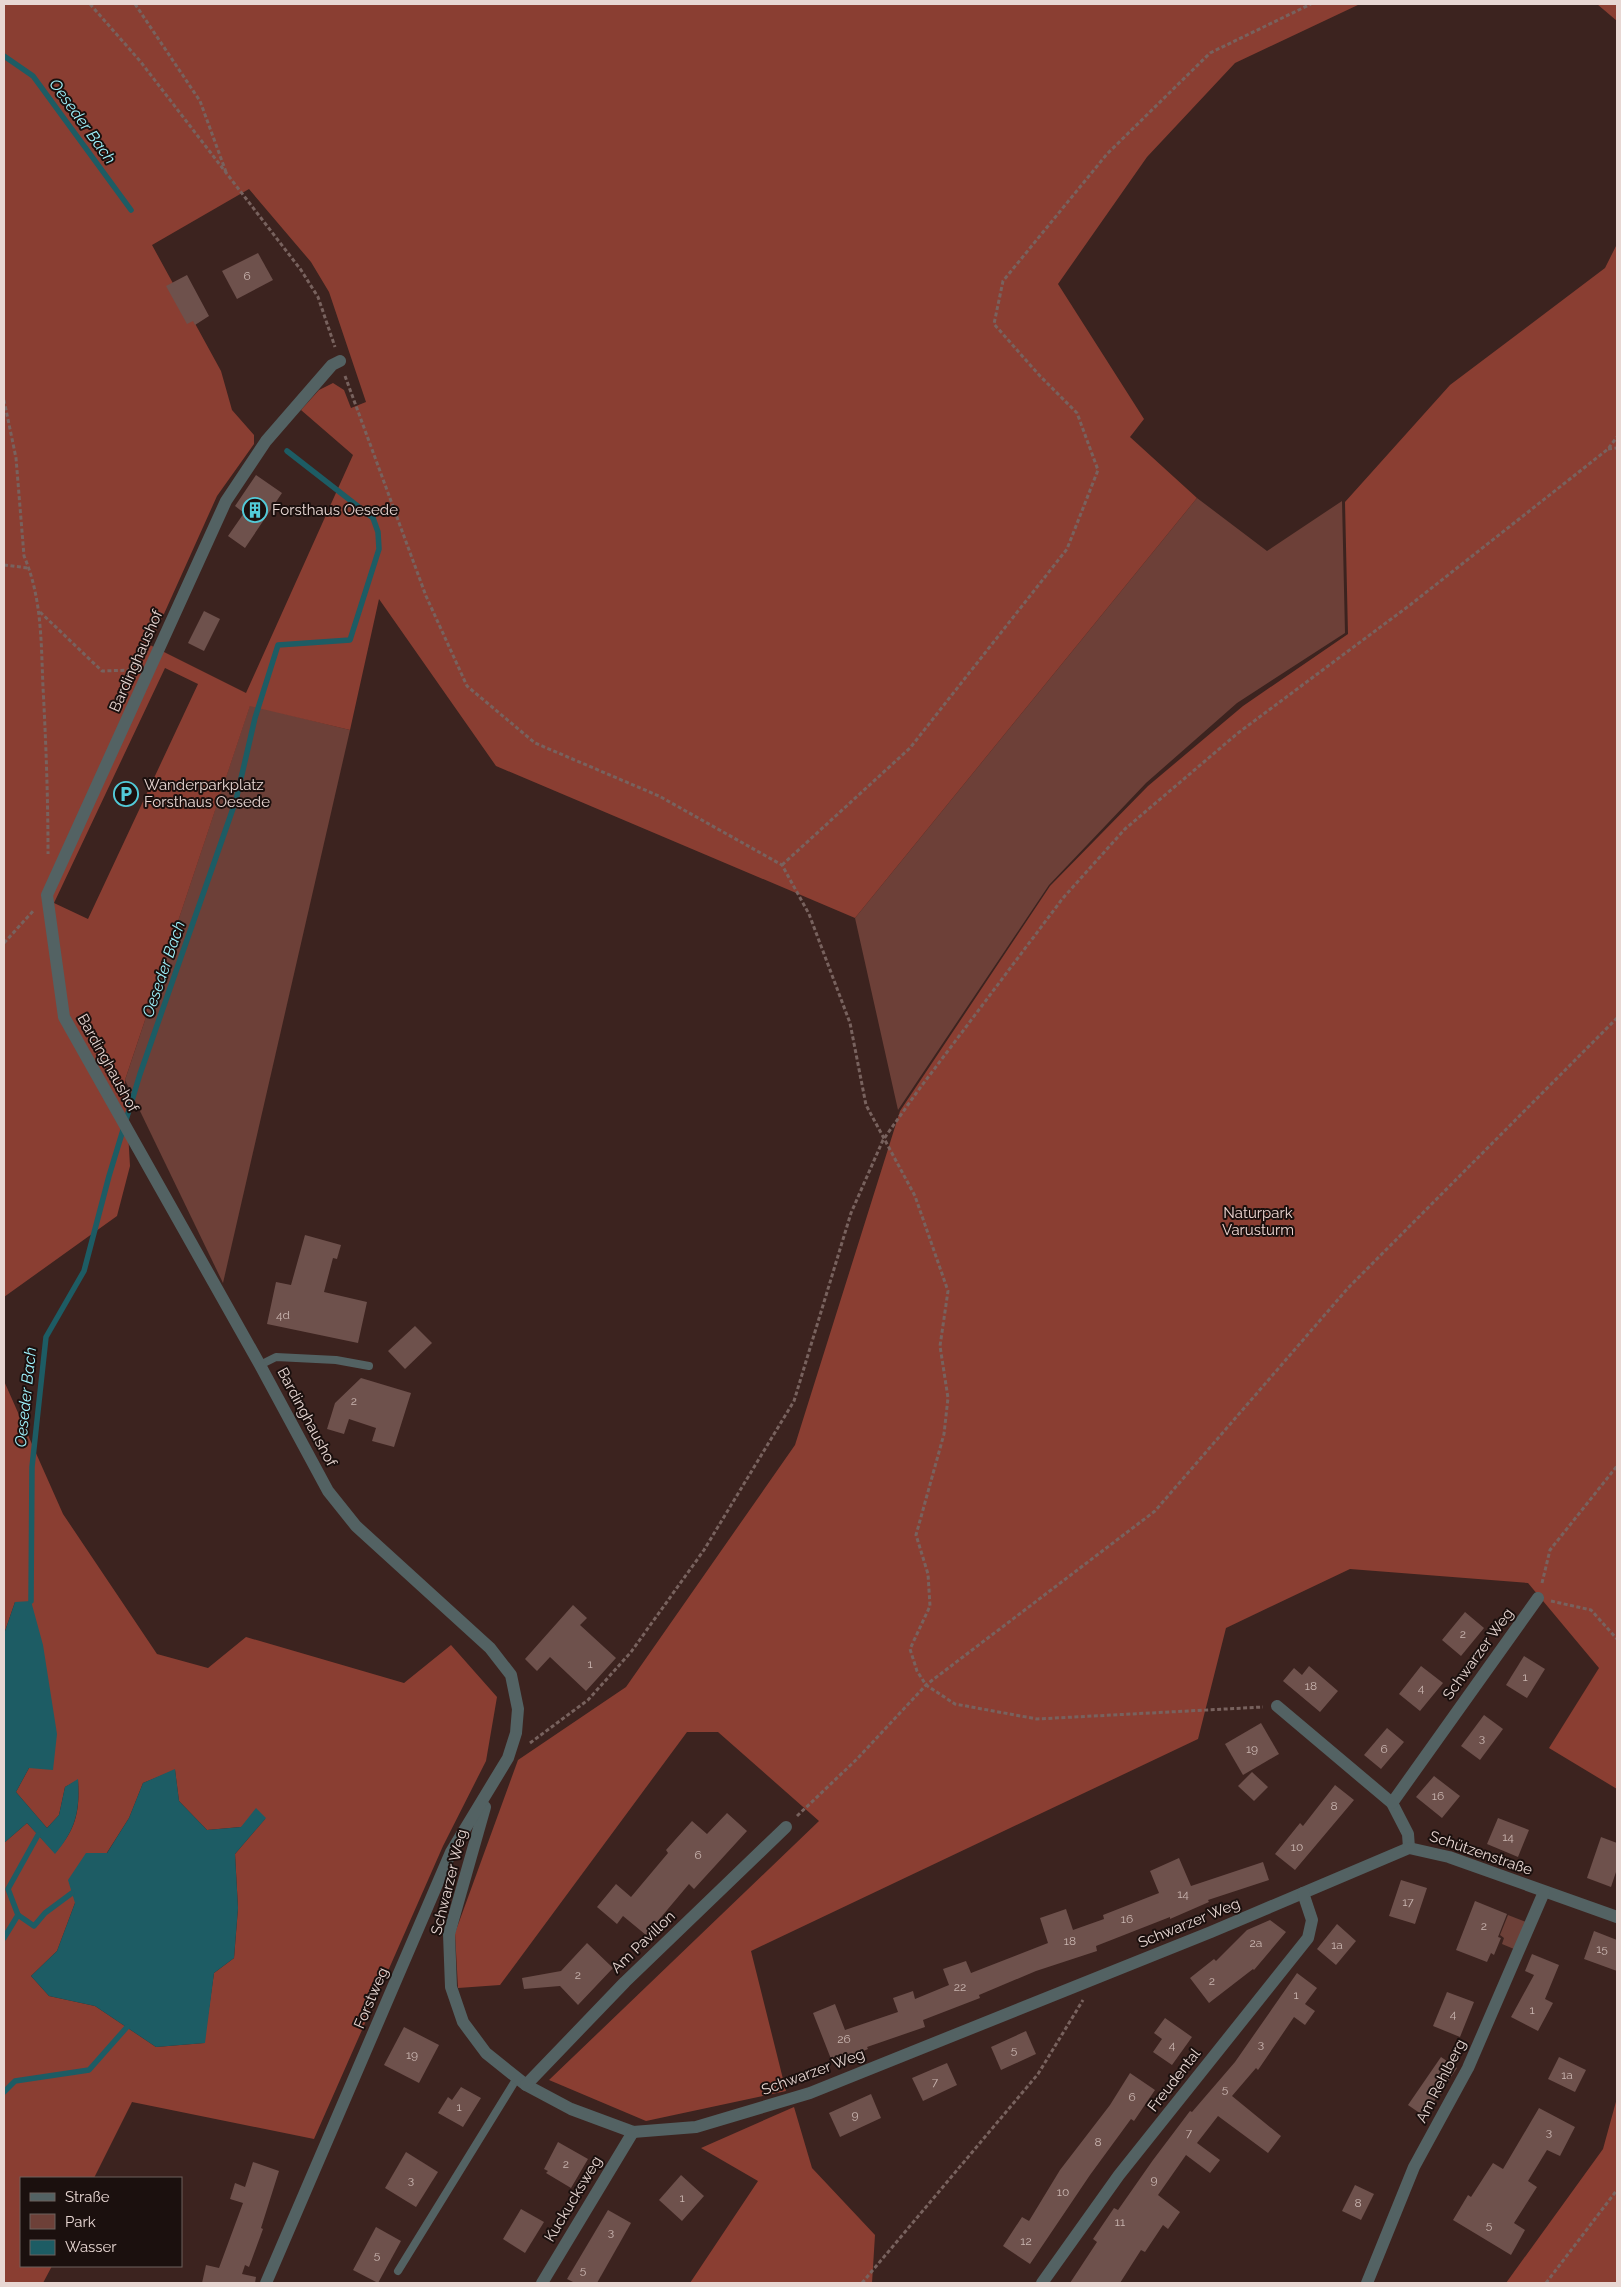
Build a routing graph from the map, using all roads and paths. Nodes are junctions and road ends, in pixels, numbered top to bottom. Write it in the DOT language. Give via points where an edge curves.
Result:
graph roads {
  1 [pos="90,4"];
  2 [pos="135,4"];
  3 [pos="1311,4"];
  4 [pos="228,177"];
  5 [pos="340,361"];
  6 [pos="4,400"];
  7 [pos="1617,437"];
  8 [pos="1617,448"];
  9 [pos="1608,449"];
  10 [pos="4,565"];
  11 [pos="29,568"];
  12 [pos="40,612"];
  13 [pos="150,670"];
  14 [pos="48,856"];
  15 [pos="782,865"];
  16 [pos="47,894"];
  17 [pos="4,942"];
  18 [pos="1617,1018"];
  19 [pos="883,1140"];
  20 [pos="260,1365"];
  21 [pos="369,1366"];
  22 [pos="1617,1466"];
  23 [pos="1538,1598"];
  24 [pos="1617,1639"];
  25 [pos="926,1685"];
  26 [pos="1277,1706"];
  27 [pos="516,1732"];
  28 [pos="508,1758"];
  29 [pos="489,1792"];
  30 [pos="1392,1803"];
  31 [pos="786,1827"];
  32 [pos="1409,1848"];
  33 [pos="1544,1892"];
  34 [pos="1303,1893"];
  35 [pos="1617,1917"];
  36 [pos="1097,1978"];
  37 [pos="522,2081"];
  38 [pos="632,2132"];
  39 [pos="1617,2190"];
  40 [pos="398,2271"];
  41 [pos="266,2283"];
  42 [pos="542,2283"];
  43 [pos="862,2283"];
  44 [pos="1042,2283"];
  45 [pos="1367,2283"];
  46 [pos="1546,2283"];
  1 -- 4 [label="path" via="140,61"];
  2 -- 4 [label="path" via="200,101"];
  3 -- 15 [label="path" via="1210,53 1106,154 1003,281 994,324 1077,413 1098,470 1067,549 910,748"];
  4 -- 5 [label="path" via="302,270 318,297"];
  5 -- 13 [label="street, Bardinghaushof" via="332,365 266,441 226,501"];
  5 -- 15 [label="path" via="426,596 467,686 535,743 659,796"];
  6 -- 11 [label="path" via="16,458 24,556"];
  7 -- 9 [label="path"];
  8 -- 9 [label="path"];
  9 -- 19 [label="path" via="1410,605 1238,733 1125,829 1063,898"];
  10 -- 11 [label="path"];
  11 -- 12 [label="path"];
  12 -- 13 [label="path" via="102,671"];
  12 -- 14 [label="path" via="48,779"];
  13 -- 16 [label="street, Bardinghaushof"];
  15 -- 19 [label="path" via="809,914 850,1023 866,1105"];
  16 -- 17 [label="path"];
  16 -- 20 [label="street, Bardinghaushof" via="64,1017"];
  18 -- 25 [label="path" via="1348,1288 1155,1511"];
  19 -- 25 [label="path" via="915,1196 948,1291 940,1346 948,1398 944,1434 916,1535 928,1574 930,1606 910,1649 917,1672"];
  19 -- 28 [label="path" via="851,1213 794,1401 704,1550 631,1652 588,1700"];
  20 -- 21 [label="lane" via="276,1356"];
  20 -- 27 [label="street, Bardinghaushof" via="328,1491 356,1526 490,1648 511,1675 518,1709"];
  22 -- 23 [label="path" via="1550,1550"];
  23 -- 24 [label="path" via="1591,1610"];
  23 -- 30 [label="street, Schwarzer Weg"];
  25 -- 26 [label="path" via="955,1704 1038,1719"];
  25 -- 31 [label="path" via="857,1759"];
  26 -- 30 [label="street, Schützenstraße"];
  27 -- 28 [label="street, Forstweg"];
  28 -- 29 [label="street, Forstweg"];
  29 -- 37 [label="street, Schwarzer Weg" via="449,1934 451,1987 464,2022 486,2053"];
  29 -- 41 [label="street, Forstweg" via="451,1852"];
  30 -- 32 [label="street, Schützenstraße" via="1408,1834"];
  31 -- 37 [label="street, Am Pavillon"];
  32 -- 33 [label="street, Schützenstraße" via="1449,1857"];
  32 -- 34 [label="street, Schwarzer Weg"];
  33 -- 35 [label="street, Schützenstraße"];
  33 -- 45 [label="street, Am Rehlberg" via="1468,2068 1414,2166"];
  34 -- 36 [label="street, Schwarzer Weg"];
  34 -- 44 [label="street, Freudental" via="1312,1920 1308,1938 1119,2175"];
  36 -- 38 [label="street, Schwarzer Weg" via="810,2093 696,2127"];
  36 -- 43 [label="path" via="1038,2074"];
  37 -- 38 [label="street, Schwarzer Weg" via="571,2109"];
  37 -- 40 [label="lane"];
  38 -- 42 [label="street, Kuckucksweg"];
  39 -- 46 [label="path"];
}
